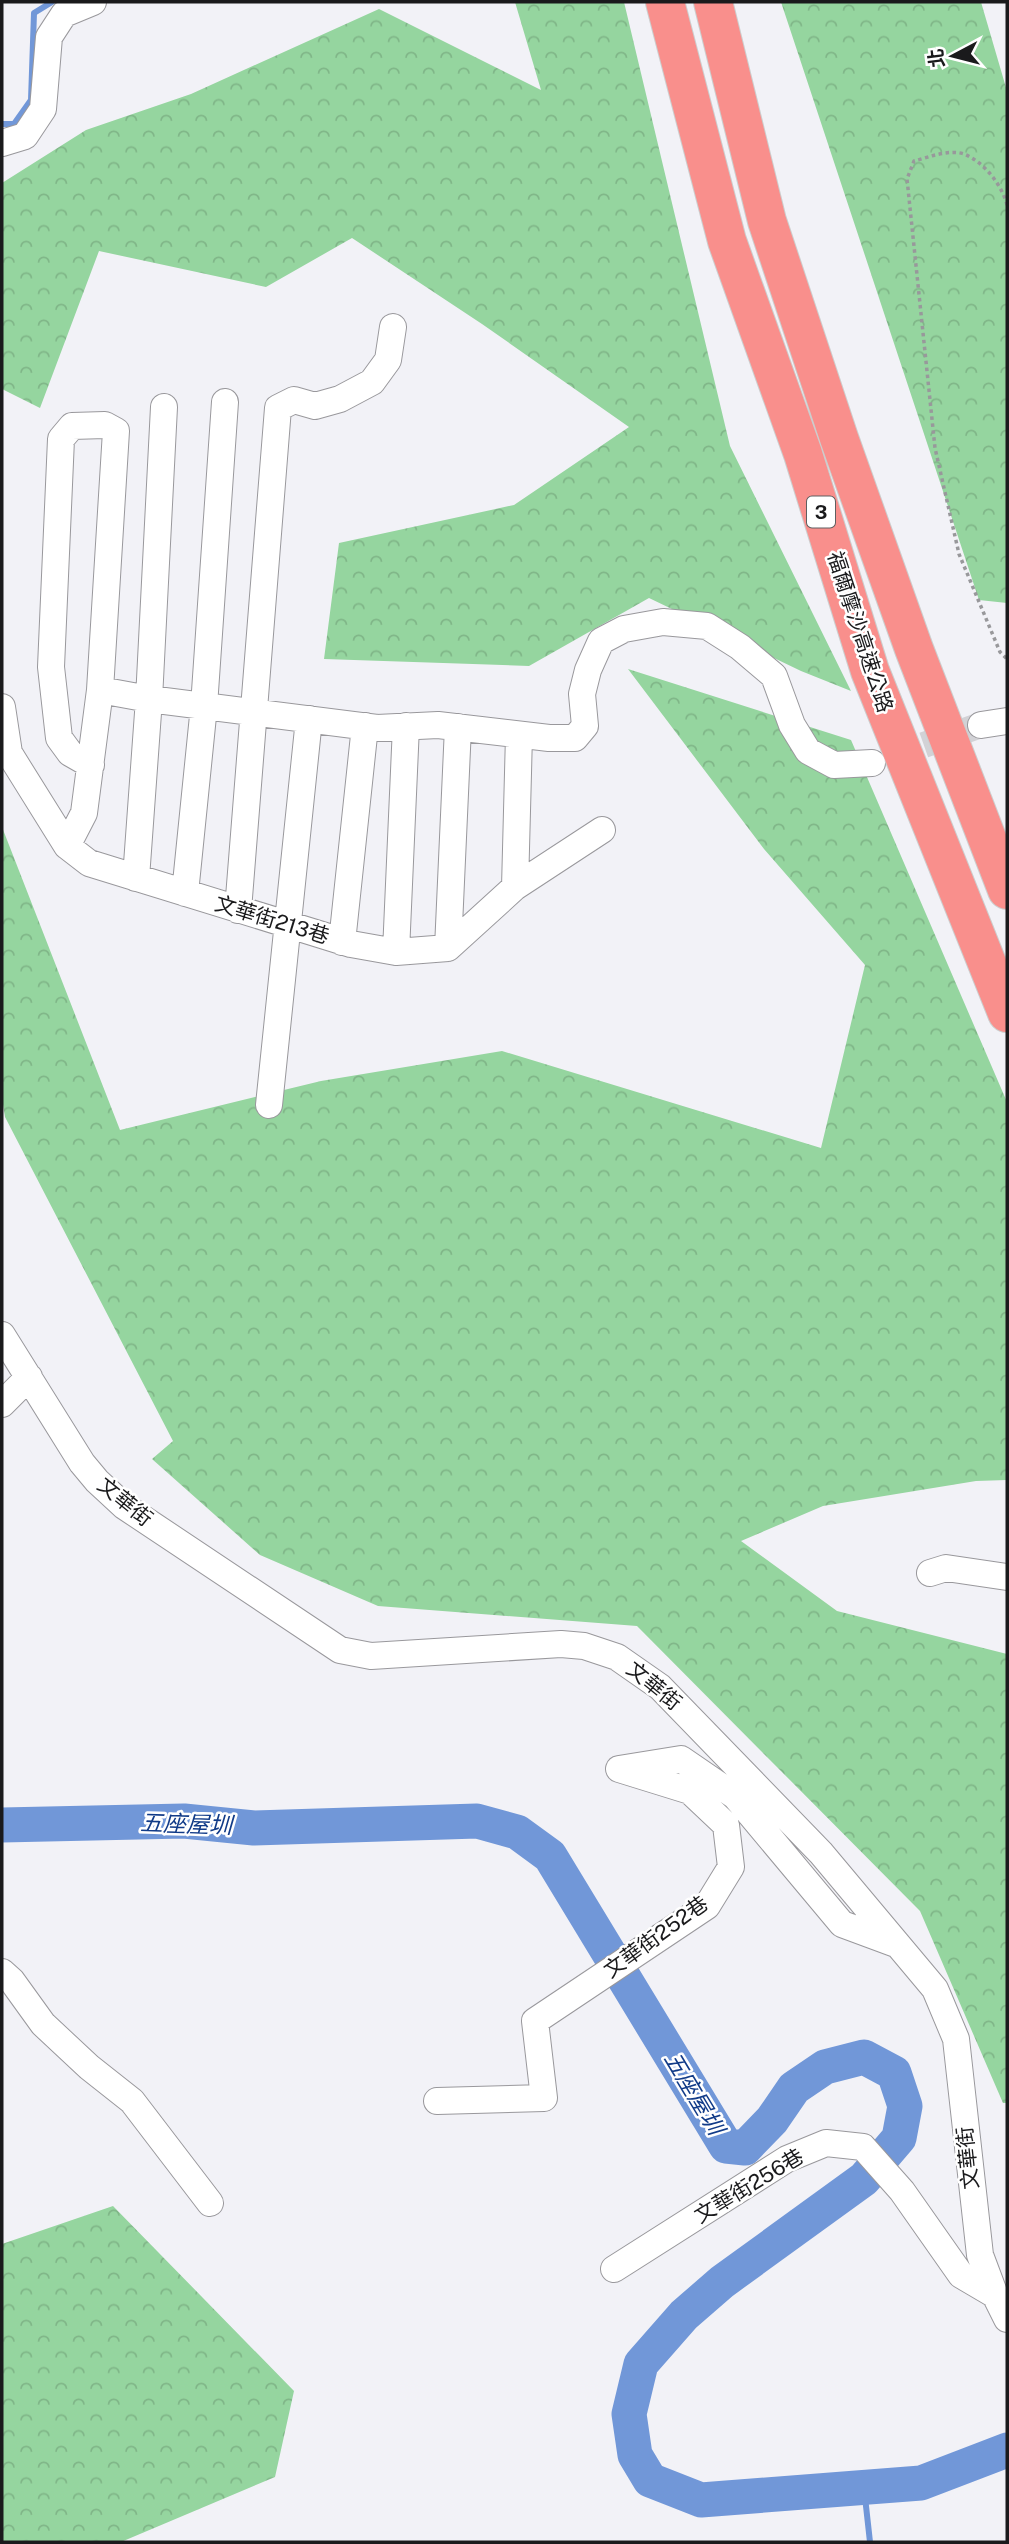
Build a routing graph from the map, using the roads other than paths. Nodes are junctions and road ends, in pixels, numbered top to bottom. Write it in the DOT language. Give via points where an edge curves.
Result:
graph roads {
  1 [pos="93,2"];
  2 [pos="665,2"];
  3 [pos="713,2"];
  4 [pos="2,143"];
  5 [pos="393,327"];
  6 [pos="225,402"];
  7 [pos="164,407"];
  8 [pos="100,690"];
  9 [pos="149,699"];
  10 [pos="204,706"];
  11 [pos="2,707"];
  12 [pos="253,712"];
  13 [pos="309,719"];
  14 [pos="365,726"];
  15 [pos="406,726"];
  16 [pos="458,727"];
  17 [pos="519,734"];
  18 [pos="872,764"];
  19 [pos="91,765"];
  20 [pos="602,830"];
  21 [pos="67,846"];
  22 [pos="136,878"];
  23 [pos="515,887"];
  24 [pos="1007,890"];
  25 [pos="185,893"];
  26 [pos="237,910"];
  27 [pos="288,925"];
  28 [pos="342,942"];
  29 [pos="448,948"];
  30 [pos="396,952"];
  31 [pos="1007,1013"];
  32 [pos="269,1105"];
  33 [pos="2,1335"];
  34 [pos="29,1377"];
  35 [pos="2,1404"];
  36 [pos="930,1573"];
  37 [pos="1007,1577"];
  38 [pos="898,1945"];
  39 [pos="2,1972"];
  40 [pos="437,2101"];
  41 [pos="210,2203"];
  42 [pos="614,2269"];
  43 [pos="996,2282"];
  44 [pos="1007,2319"];
  1 -- 4 [label="street" via="64,14 49,37 43,109 25,136"];
  2 -- 31 [label="highway, 福爾摩沙高速公路 / 3" via="727,241 803,454 870,671"];
  3 -- 24 [label="highway, 福爾摩沙高速公路 / 3" via="767,221 914,649"];
  5 -- 12 [label="street" via="388,360 372,382 315,406 294,400 278,408"];
  6 -- 10 [label="street"];
  7 -- 9 [label="street"];
  8 -- 9 [label="street"];
  8 -- 19 [label="street"];
  8 -- 19 [label="street" via="116,431 105,425 72,426 61,439 51,667 59,738 70,753"];
  9 -- 10 [label="street"];
  9 -- 22 [label="street"];
  10 -- 12 [label="street"];
  10 -- 25 [label="street"];
  11 -- 21 [label="street, 文華街213巷" via="9,753"];
  12 -- 13 [label="street"];
  12 -- 26 [label="street"];
  13 -- 14 [label="street"];
  13 -- 27 [label="street"];
  14 -- 15 [label="street"];
  14 -- 28 [label="street"];
  15 -- 16 [label="street"];
  15 -- 30 [label="street"];
  16 -- 17 [label="street"];
  16 -- 29 [label="street"];
  17 -- 18 [label="street" via="575,738 585,726 582,695 601,640 624,629 663,622 707,626 774,676 792,725 808,751 834,765"];
  17 -- 23 [label="street"];
  19 -- 21 [label="street" via="85,813"];
  20 -- 23 [label="street"];
  21 -- 22 [label="street, 文華街213巷" via="89,863"];
  22 -- 25 [label="street, 文華街213巷"];
  23 -- 29 [label="street"];
  25 -- 26 [label="street, 文華街213巷"];
  26 -- 27 [label="street, 文華街213巷"];
  27 -- 28 [label="street, 文華街213巷"];
  27 -- 32 [label="street"];
  28 -- 30 [label="street, 文華街213巷"];
  29 -- 30 [label="street, 文華街213巷"];
  33 -- 34 [label="street, 文華街"];
  34 -- 35 [label="street"];
  34 -- 38 [label="street, 文華街" via="82,1463 124,1506 341,1650 379,1656 561,1644 584,1646 632,1666 672,1698 821,1853"];
  36 -- 37 [label="street" via="946,1568"];
  38 -- 40 [label="street, 文華街252巷" via="842,1924 735,1796 681,1759 619,1769 690,1791 726,1825 731,1867 707,1906 535,2021 544,2098"];
  38 -- 43 [label="street, 文華街" via="935,1989 956,2039 980,2255"];
  39 -- 41 [label="street" via="43,2024 132,2101"];
  42 -- 43 [label="street, 文華街256巷" via="787,2159 826,2143 863,2147 902,2191 961,2275"];
  43 -- 44 [label="street, 文華街"];
}
